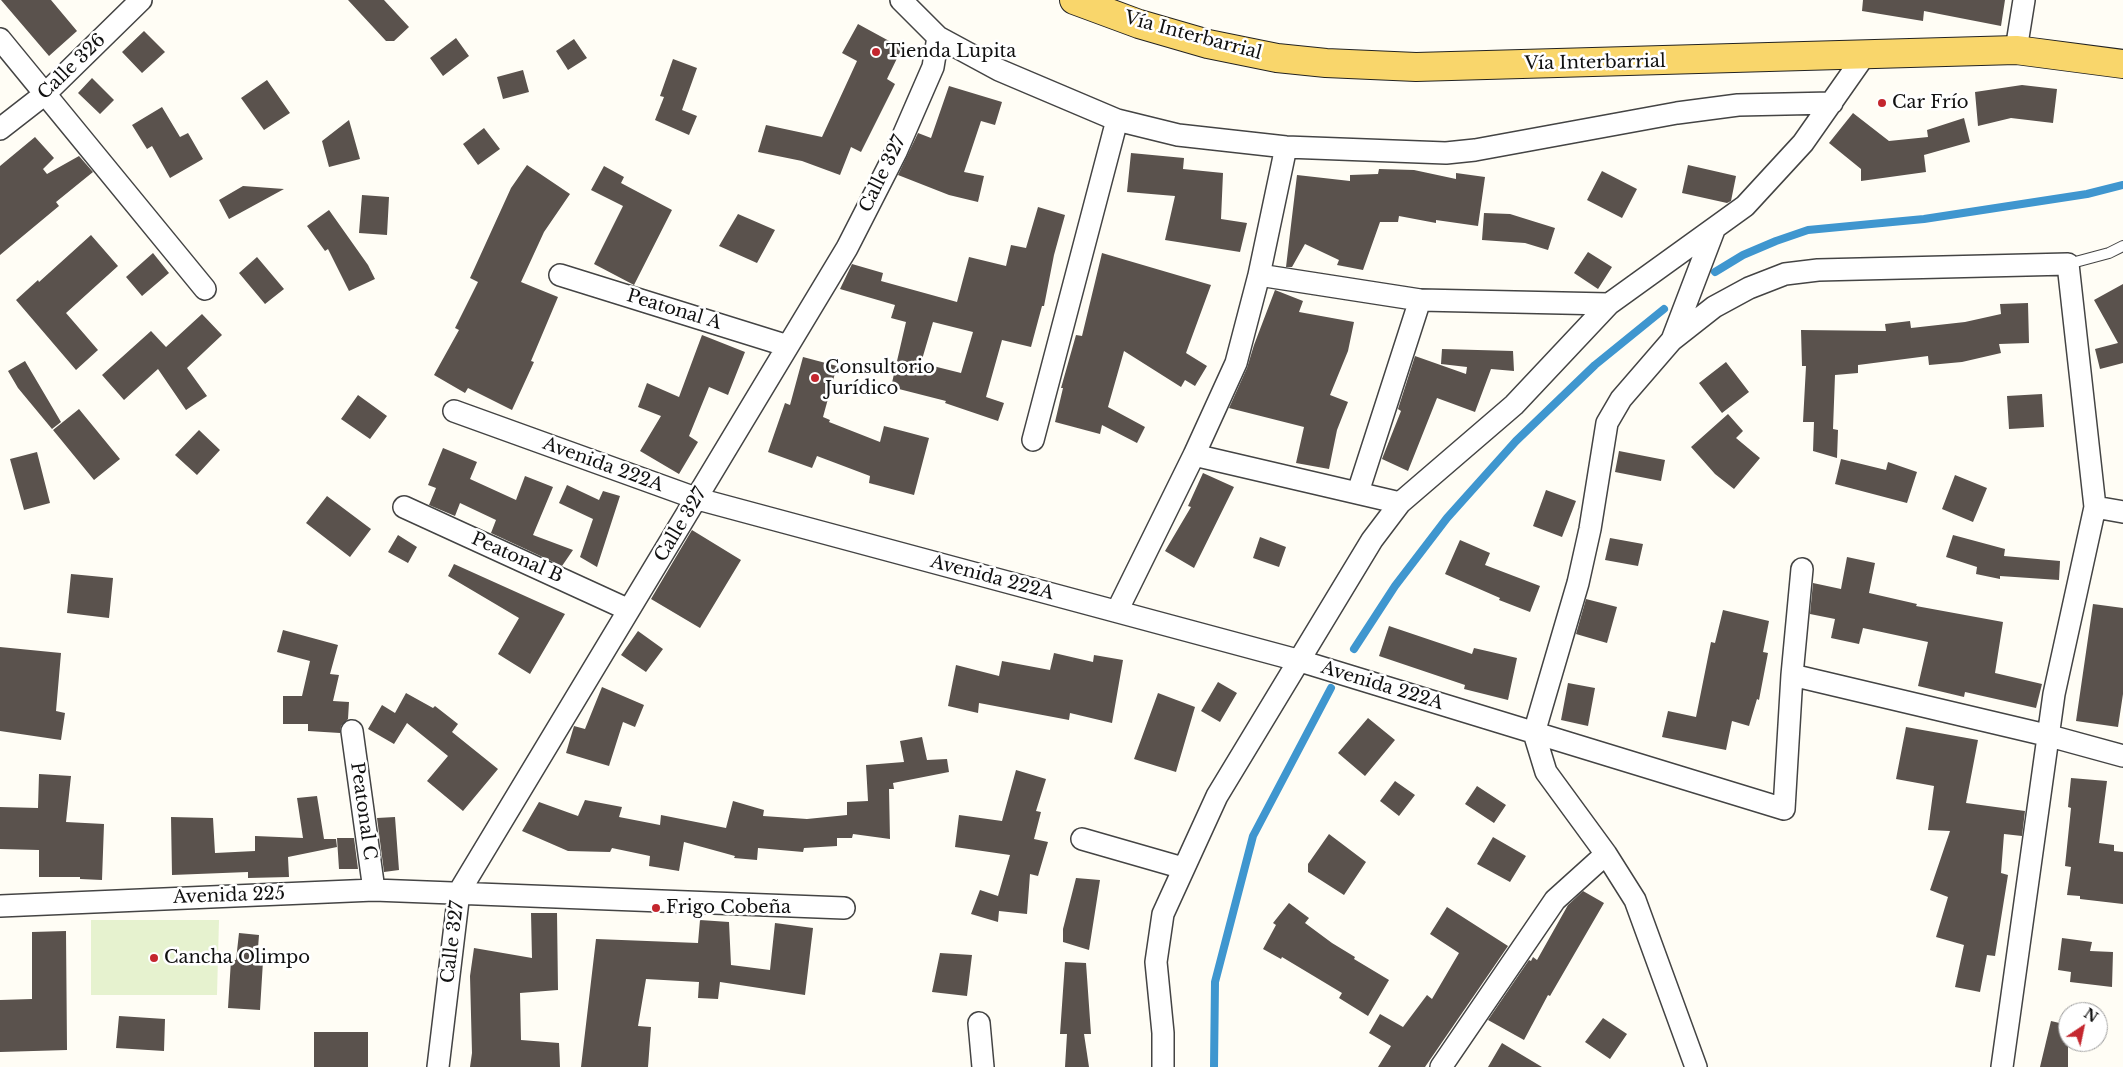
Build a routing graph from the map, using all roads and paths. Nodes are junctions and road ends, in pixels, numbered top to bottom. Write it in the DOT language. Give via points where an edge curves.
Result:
graph roads {
  1 [pos="141,0"];
  2 [pos="901,0"];
  3 [pos="1074,0"];
  4 [pos="2024,0"];
  5 [pos="938,37"];
  6 [pos="0,39"];
  7 [pos="2016,50"];
  8 [pos="1864,56"];
  9 [pos="2123,64"];
  10 [pos="45,94"];
  11 [pos="1832,103"];
  12 [pos="1117,120"];
  13 [pos="0,129"];
  14 [pos="1286,147"];
  15 [pos="1714,230"];
  16 [pos="2123,246"];
  17 [pos="2068,264"];
  18 [pos="560,275"];
  19 [pos="1258,275"];
  20 [pos="205,289"];
  21 [pos="1420,300"];
  22 [pos="1609,304"];
  23 [pos="1672,340"];
  24 [pos="788,346"];
  25 [pos="454,411"];
  26 [pos="1033,440"];
  27 [pos="1194,455"];
  28 [pos="1358,492"];
  29 [pos="698,499"];
  30 [pos="1400,503"];
  31 [pos="404,507"];
  32 [pos="2096,507"];
  33 [pos="2123,512"];
  34 [pos="1802,569"];
  35 [pos="629,610"];
  36 [pos="1118,611"];
  37 [pos="1297,660"];
  38 [pos="1792,675"];
  39 [pos="352,731"];
  40 [pos="1534,733"];
  41 [pos="2050,736"];
  42 [pos="2123,756"];
  43 [pos="1082,839"];
  44 [pos="1606,854"];
  45 [pos="1182,868"];
  46 [pos="374,890"];
  47 [pos="459,892"];
  48 [pos="0,906"];
  49 [pos="844,908"];
  50 [pos="979,1023"];
  51 [pos="438,1067"];
  52 [pos="983,1067"];
  53 [pos="1163,1067"];
  54 [pos="1441,1067"];
  55 [pos="1696,1067"];
  56 [pos="2002,1067"];
  1 -- 10 [label="street, Calle 326"];
  2 -- 5 [label="street"];
  3 -- 8 [label="main road, Vía Interbarrial" via="1139,24 1208,44 1277,58 1326,63 1416,67"];
  4 -- 7 [label="street"];
  5 -- 12 [label="street" via="999,70"];
  5 -- 24 [label="street, Calle 327" via="932,67 896,152 847,248"];
  6 -- 10 [label="street"];
  7 -- 8 [label="main road, Vía Interbarrial"];
  7 -- 9 [label="main road, Vía Interbarrial"];
  8 -- 11 [label="street"];
  10 -- 13 [label="street, Calle 326"];
  10 -- 20 [label="street"];
  11 -- 14 [label="street" via="1738,105 1677,112 1446,153"];
  11 -- 15 [label="street" via="1775,176 1745,206"];
  12 -- 14 [label="street" via="1178,135"];
  12 -- 26 [label="street"];
  14 -- 19 [label="street"];
  15 -- 22 [label="street"];
  15 -- 23 [label="street"];
  16 -- 17 [label="lane" via="2110,254"];
  17 -- 23 [label="street" via="1818,270 1785,274 1714,307"];
  17 -- 32 [label="street"];
  18 -- 24 [label="street, Peatonal A"];
  19 -- 21 [label="street"];
  19 -- 27 [label="street" via="1236,362"];
  21 -- 22 [label="street"];
  21 -- 28 [label="street"];
  22 -- 30 [label="street" via="1514,405"];
  23 -- 40 [label="street" via="1621,399 1607,423 1578,583"];
  24 -- 29 [label="street, Calle 327"];
  25 -- 29 [label="street, Avenida 222A"];
  27 -- 28 [label="street"];
  27 -- 36 [label="street"];
  28 -- 30 [label="street"];
  29 -- 35 [label="street, Calle 327"];
  29 -- 36 [label="street, Avenida 222A"];
  30 -- 37 [label="street" via="1372,540"];
  31 -- 35 [label="street, Peatonal B"];
  32 -- 33 [label="street"];
  32 -- 41 [label="street" via="2054,694"];
  34 -- 38 [label="street"];
  35 -- 47 [label="street, Calle 327"];
  36 -- 37 [label="street, Avenida 222A"];
  37 -- 40 [label="street, Avenida 222A"];
  37 -- 45 [label="street" via="1216,796"];
  38 -- 40 [label="street, Avenida 222A" via="1784,808"];
  38 -- 41 [label="street"];
  39 -- 46 [label="street, Peatonal C"];
  40 -- 44 [label="street" via="1546,772"];
  41 -- 42 [label="street"];
  41 -- 56 [label="street"];
  43 -- 45 [label="street"];
  44 -- 54 [label="street" via="1555,900"];
  44 -- 55 [label="street" via="1636,900"];
  45 -- 53 [label="street" via="1164,914 1156,962"];
  46 -- 47 [label="street, Avenida 225"];
  46 -- 48 [label="street, Avenida 225"];
  47 -- 49 [label="street, Avenida 225"];
  47 -- 51 [label="street, Calle 327"];
  50 -- 52 [label="street"];
}
